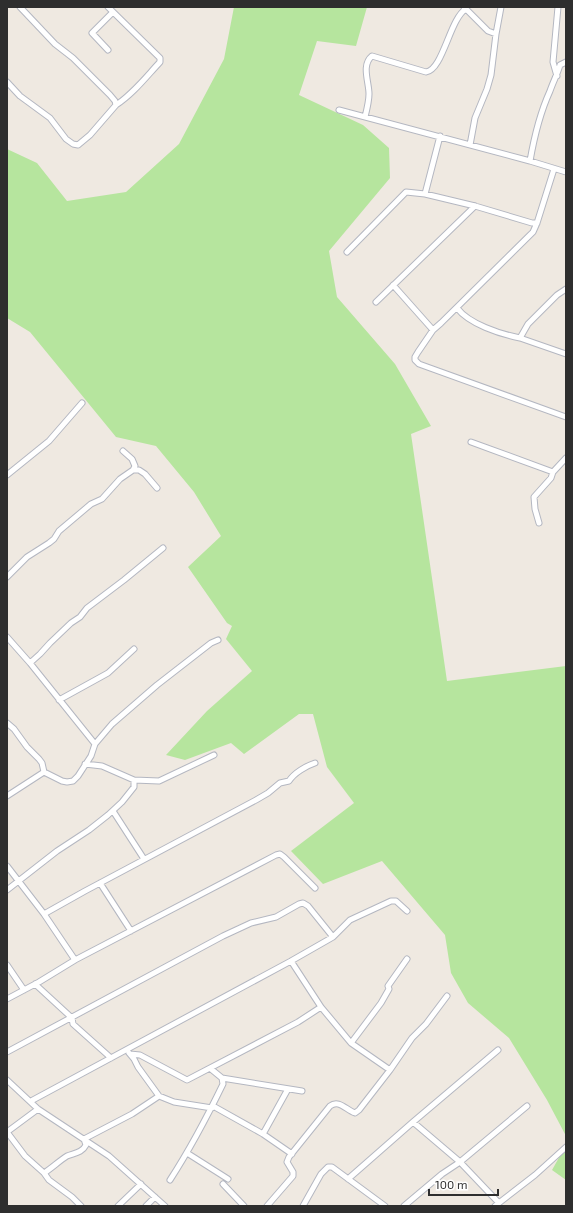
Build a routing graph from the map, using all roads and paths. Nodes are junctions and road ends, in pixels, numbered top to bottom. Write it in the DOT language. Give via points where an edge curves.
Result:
graph roads {
  1 [pos="20,7"];
  2 [pos="108,7"];
  3 [pos="501,7"];
  4 [pos="558,7"];
  5 [pos="465,8"];
  6 [pos="113,12"];
  7 [pos="496,34"];
  8 [pos="108,50"];
  9 [pos="566,62"];
  10 [pos="557,77"];
  11 [pos="7,82"];
  12 [pos="116,105"];
  13 [pos="339,110"];
  14 [pos="365,117"];
  15 [pos="440,136"];
  16 [pos="470,144"];
  17 [pos="530,161"];
  18 [pos="554,169"];
  19 [pos="566,172"];
  20 [pos="425,194"];
  21 [pos="475,206"];
  22 [pos="537,223"];
  23 [pos="347,252"];
  24 [pos="393,285"];
  25 [pos="566,289"];
  26 [pos="376,302"];
  27 [pos="457,308"];
  28 [pos="433,330"];
  29 [pos="520,338"];
  30 [pos="566,354"];
  31 [pos="82,403"];
  32 [pos="566,416"];
  33 [pos="471,442"];
  34 [pos="123,451"];
  35 [pos="566,458"];
  36 [pos="133,470"];
  37 [pos="553,472"];
  38 [pos="7,475"];
  39 [pos="157,488"];
  40 [pos="539,523"];
  41 [pos="163,548"];
  42 [pos="7,577"];
  43 [pos="7,638"];
  44 [pos="218,640"];
  45 [pos="134,649"];
  46 [pos="30,663"];
  47 [pos="59,700"];
  48 [pos="7,723"];
  49 [pos="95,744"];
  50 [pos="214,755"];
  51 [pos="315,763"];
  52 [pos="85,764"];
  53 [pos="44,772"];
  54 [pos="134,780"];
  55 [pos="7,796"];
  56 [pos="113,811"];
  57 [pos="144,859"];
  58 [pos="7,866"];
  59 [pos="18,882"];
  60 [pos="100,883"];
  61 [pos="315,888"];
  62 [pos="7,890"];
  63 [pos="407,910"];
  64 [pos="44,914"];
  65 [pos="131,931"];
  66 [pos="333,937"];
  67 [pos="407,959"];
  68 [pos="74,960"];
  69 [pos="291,961"];
  70 [pos="7,965"];
  71 [pos="35,984"];
  72 [pos="24,990"];
  73 [pos="447,996"];
  74 [pos="7,999"];
  75 [pos="321,1007"];
  76 [pos="72,1018"];
  77 [pos="351,1043"];
  78 [pos="498,1050"];
  79 [pos="7,1052"];
  80 [pos="127,1052"];
  81 [pos="111,1058"];
  82 [pos="211,1068"];
  83 [pos="390,1070"];
  84 [pos="222,1078"];
  85 [pos="7,1080"];
  86 [pos="288,1089"];
  87 [pos="302,1091"];
  88 [pos="159,1096"];
  89 [pos="31,1102"];
  90 [pos="527,1106"];
  91 [pos="212,1107"];
  92 [pos="38,1109"];
  93 [pos="413,1122"];
  94 [pos="7,1132"];
  95 [pos="263,1134"];
  96 [pos="84,1139"];
  97 [pos="566,1147"];
  98 [pos="187,1153"];
  99 [pos="292,1154"];
  100 [pos="460,1162"];
  101 [pos="44,1173"];
  102 [pos="228,1179"];
  103 [pos="170,1180"];
  104 [pos="348,1180"];
  105 [pos="141,1184"];
  106 [pos="223,1184"];
  107 [pos="156,1197"];
  108 [pos="497,1205"];
  109 [pos="81,1206"];
  110 [pos="118,1206"];
  111 [pos="146,1206"];
  112 [pos="165,1206"];
  113 [pos="244,1206"];
  114 [pos="267,1206"];
  115 [pos="303,1206"];
  116 [pos="385,1206"];
  117 [pos="404,1206"];
  1 -- 12 [label="street" via="110,95"];
  2 -- 6 [label="street"];
  3 -- 7 [label="street"];
  4 -- 10 [label="street" via="554,62"];
  5 -- 7 [label="street" via="488,31"];
  5 -- 14 [label="street" via="459,14 430,72 372,56 366,62 369,96"];
  6 -- 8 [label="street" via="92,33"];
  6 -- 12 [label="street" via="160,58 160,62"];
  7 -- 16 [label="street" via="491,75 475,118"];
  9 -- 10 [label="street" via="560,65"];
  10 -- 17 [label="street" via="533,142"];
  11 -- 12 [label="street" via="20,96 50,118 73,144 78,145 90,135"];
  13 -- 14 [label="street"];
  14 -- 15 [label="street"];
  15 -- 16 [label="street"];
  15 -- 20 [label="street"];
  16 -- 17 [label="street"];
  17 -- 18 [label="street"];
  18 -- 19 [label="street"];
  18 -- 22 [label="street"];
  20 -- 21 [label="street"];
  20 -- 23 [label="street" via="406,192"];
  21 -- 22 [label="street"];
  21 -- 24 [label="street"];
  22 -- 27 [label="street" via="530,236"];
  24 -- 26 [label="street"];
  24 -- 28 [label="street"];
  25 -- 29 [label="street" via="528,324"];
  27 -- 28 [label="street"];
  27 -- 29 [label="street" via="462,314 484,326"];
  28 -- 32 [label="street" via="415,357 419,364"];
  29 -- 30 [label="street"];
  31 -- 38 [label="street" via="49,441"];
  33 -- 37 [label="street"];
  34 -- 36 [label="street" via="136,466"];
  35 -- 37 [label="street"];
  36 -- 39 [label="street" via="145,474"];
  36 -- 42 [label="street" via="120,479 102,499 91,504 59,530 49,543 27,557"];
  37 -- 40 [label="street" via="534,498"];
  41 -- 46 [label="street" via="87,608"];
  43 -- 46 [label="street"];
  44 -- 49 [label="street" via="143,696 112,724"];
  45 -- 47 [label="street" via="108,673"];
  46 -- 47 [label="street"];
  47 -- 49 [label="street"];
  48 -- 53 [label="street" via="39,759"];
  49 -- 52 [label="street"];
  50 -- 54 [label="street" via="159,781"];
  51 -- 57 [label="street" via="289,781 275,786 268,793"];
  52 -- 53 [label="street" via="73,781 67,782"];
  52 -- 54 [label="street" via="102,766"];
  53 -- 55 [label="street"];
  54 -- 56 [label="street" via="134,787 130,793"];
  56 -- 57 [label="street"];
  56 -- 59 [label="street"];
  57 -- 60 [label="street"];
  58 -- 59 [label="street"];
  59 -- 62 [label="street"];
  59 -- 64 [label="street"];
  60 -- 64 [label="street"];
  60 -- 65 [label="street"];
  61 -- 65 [label="street" via="280,854"];
  63 -- 66 [label="street" via="396,901 388,902 350,920"];
  64 -- 68 [label="street"];
  65 -- 68 [label="street"];
  66 -- 69 [label="street"];
  66 -- 76 [label="street" via="308,906 301,903 276,917 251,923 223,936"];
  67 -- 77 [label="street" via="388,986 389,989 381,1003"];
  68 -- 71 [label="street"];
  69 -- 75 [label="street"];
  69 -- 80 [label="street"];
  70 -- 72 [label="street"];
  71 -- 72 [label="street"];
  71 -- 76 [label="street"];
  72 -- 74 [label="street"];
  73 -- 83 [label="street" via="412,1038"];
  75 -- 77 [label="street"];
  75 -- 82 [label="street"];
  76 -- 79 [label="street"];
  76 -- 81 [label="street" via="73,1024"];
  77 -- 83 [label="street"];
  78 -- 93 [label="street"];
  80 -- 81 [label="street"];
  80 -- 82 [label="street" via="140,1055 187,1080"];
  80 -- 88 [label="street"];
  81 -- 89 [label="street"];
  82 -- 84 [label="street"];
  83 -- 99 [label="street" via="355,1113 338,1103 330,1106"];
  84 -- 86 [label="street"];
  84 -- 91 [label="street" via="223,1084"];
  85 -- 89 [label="street"];
  86 -- 87 [label="street"];
  86 -- 95 [label="street"];
  88 -- 91 [label="street" via="174,1102"];
  88 -- 96 [label="street" via="132,1114"];
  89 -- 92 [label="street"];
  90 -- 100 [label="street"];
  91 -- 95 [label="street"];
  91 -- 98 [label="street"];
  92 -- 94 [label="street"];
  92 -- 96 [label="street"];
  93 -- 100 [label="street"];
  93 -- 104 [label="street"];
  94 -- 101 [label="street" via="25,1156"];
  95 -- 99 [label="street"];
  96 -- 101 [label="street" via="84,1148 67,1156"];
  96 -- 105 [label="street" via="109,1156"];
  97 -- 108 [label="street" via="536,1175"];
  98 -- 102 [label="street"];
  98 -- 103 [label="street"];
  99 -- 114 [label="street" via="287,1162 293,1176"];
  100 -- 108 [label="street"];
  100 -- 117 [label="street"];
  101 -- 109 [label="street"];
  104 -- 115 [label="street" via="332,1167 328,1167 321,1174"];
  104 -- 116 [label="street"];
  105 -- 107 [label="street"];
  105 -- 110 [label="street"];
  106 -- 113 [label="street"];
  107 -- 111 [label="street"];
  107 -- 112 [label="street"];
}
